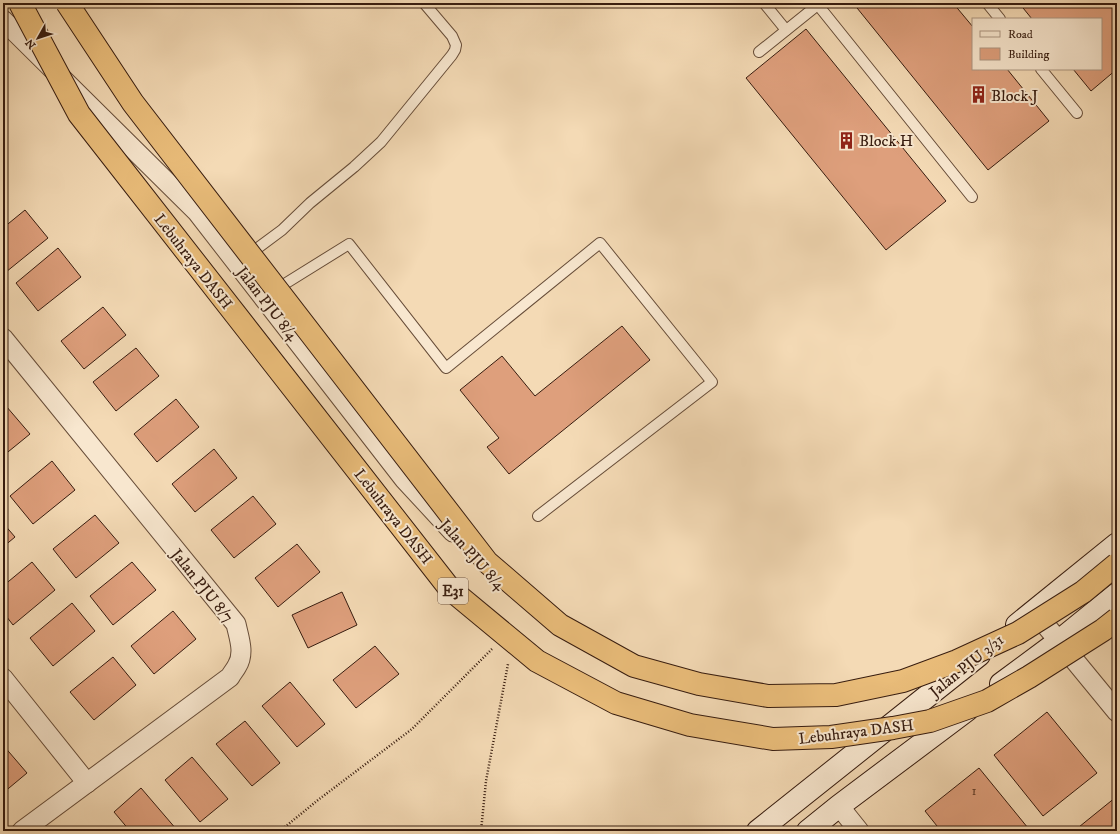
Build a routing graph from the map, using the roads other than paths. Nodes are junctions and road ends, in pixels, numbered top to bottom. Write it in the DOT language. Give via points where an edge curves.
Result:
graph roads {
  1 [pos="20,3"];
  2 [pos="68,3"];
  3 [pos="424,3"];
  4 [pos="764,3"];
  5 [pos="987,3"];
  6 [pos="819,4"];
  7 [pos="999,18"];
  8 [pos="3,20"];
  9 [pos="786,30"];
  10 [pos="759,52"];
  11 [pos="1042,70"];
  12 [pos="1076,113"];
  13 [pos="972,197"];
  14 [pos="237,263"];
  15 [pos="263,297"];
  16 [pos="3,338"];
  17 [pos="538,516"];
  18 [pos="1117,544"];
  19 [pos="1117,564"];
  20 [pos="1117,594"];
  21 [pos="516,602"];
  22 [pos="1034,611"];
  23 [pos="1117,619"];
  24 [pos="1059,641"];
  25 [pos="3,678"];
  26 [pos="1117,712"];
  27 [pos="87,782"];
  28 [pos="839,806"];
  29 [pos="22,831"];
  30 [pos="758,831"];
  31 [pos="808,831"];
  32 [pos="859,831"];
  1 -- 23 [label="highway, Lebuhraya DASH / E31, bridge" via="79,114 450,589 537,661 616,704 690,725 773,739 831,737 930,721 987,701 1036,673"];
  2 -- 19 [label="highway, bridge" via="133,103 487,562 560,625 634,666 699,684 768,696 836,695 903,681 1018,633 1082,592"];
  3 -- 14 [label="lane" via="452,36 456,45 455,50 381,142 282,230"];
  4 -- 9 [label="lane"];
  5 -- 7 [label="lane"];
  6 -- 9 [label="lane"];
  6 -- 13 [label="lane"];
  8 -- 14 [label="street, Jalan PJU 8/4" via="197,212"];
  9 -- 10 [label="lane"];
  11 -- 12 [label="lane"];
  14 -- 15 [label="street, Jalan PJU 8/4"];
  15 -- 17 [label="lane" via="349,244 446,368 600,243 712,382"];
  15 -- 21 [label="street, Jalan PJU 8/4" via="404,479"];
  16 -- 27 [label="street, Jalan PJU 8/7" via="236,624 241,644 241,657 230,676"];
  18 -- 22 [label="street, Jalan PJU 3/31"];
  20 -- 24 [label="street"];
  22 -- 24 [label="street"];
  22 -- 30 [label="street, Jalan PJU 3/31"];
  24 -- 26 [label="street"];
  24 -- 28 [label="street"];
  25 -- 27 [label="street"];
  27 -- 29 [label="street, Jalan PJU 8/7"];
  28 -- 31 [label="street"];
  28 -- 32 [label="street"];
}
